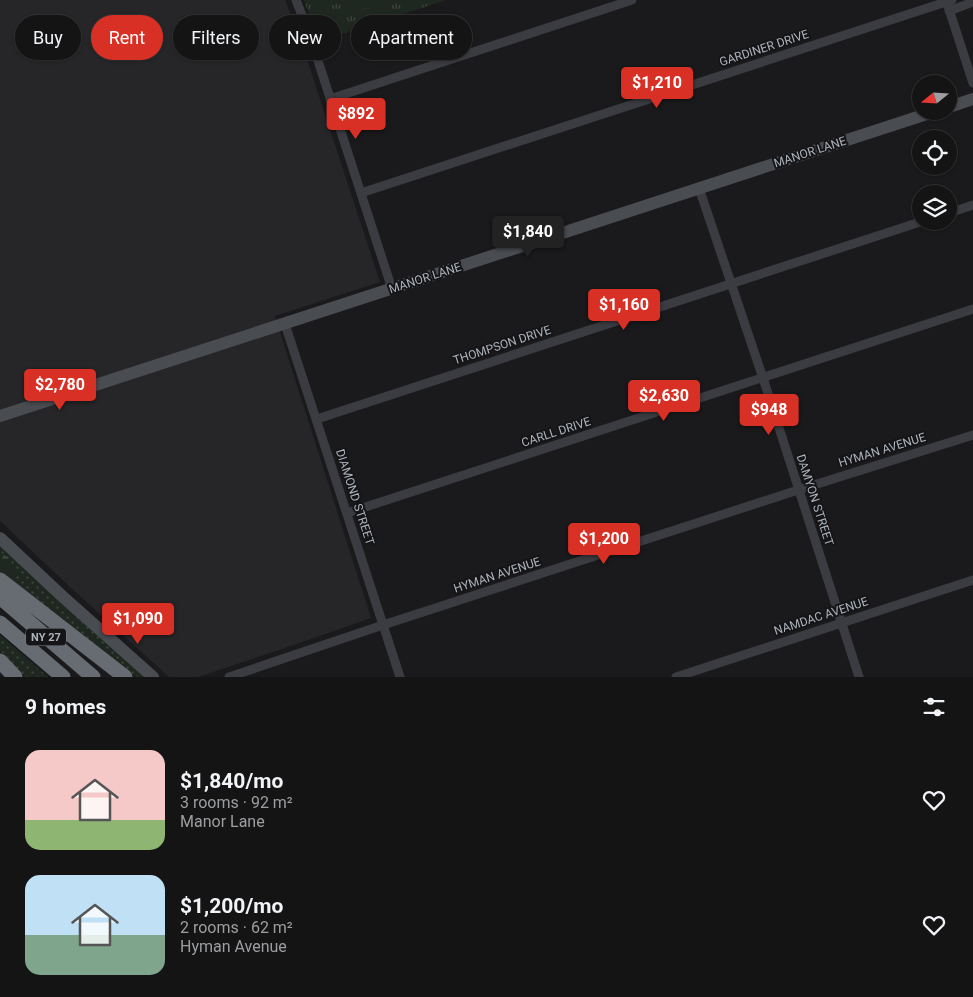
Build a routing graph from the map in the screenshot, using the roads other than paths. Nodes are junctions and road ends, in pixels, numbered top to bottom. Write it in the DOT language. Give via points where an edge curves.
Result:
graph roads {
  1 [pos="296,0"];
  2 [pos="632,0"];
  3 [pos="973,2"];
  4 [pos="948,3"];
  5 [pos="973,83"];
  6 [pos="330,99"];
  7 [pos="973,99"];
  8 [pos="958,104"];
  9 [pos="912,119"];
  10 [pos="699,188"];
  11 [pos="361,194"];
  12 [pos="973,205"];
  13 [pos="957,210"];
  14 [pos="912,225"];
  15 [pos="731,284"];
  16 [pos="392,289"];
  17 [pos="973,309"];
  18 [pos="285,324"];
  19 [pos="763,378"];
  20 [pos="0,416"];
  21 [pos="317,419"];
  22 [pos="973,435"];
  23 [pos="798,490"];
  24 [pos="347,513"];
  25 [pos="0,538"];
  26 [pos="0,580"];
  27 [pos="973,580"];
  28 [pos="0,597"];
  29 [pos="0,623"];
  30 [pos="841,623"];
  31 [pos="383,625"];
  32 [pos="0,661"];
  33 [pos="15,677"];
  34 [pos="63,677"];
  35 [pos="92,677"];
  36 [pos="125,677"];
  37 [pos="153,677"];
  38 [pos="229,677"];
  39 [pos="400,677"];
  40 [pos="676,677"];
  41 [pos="859,677"];
  1 -- 6 [label="street"];
  2 -- 6 [label="street"];
  3 -- 4 [label="street, GARDINER DRIVE"];
  4 -- 5 [label="street"];
  4 -- 11 [label="street, GARDINER DRIVE"];
  6 -- 11 [label="street"];
  7 -- 8 [label="street"];
  9 -- 10 [label="street, MANOR LANE"];
  10 -- 15 [label="street, DAMYON STREET"];
  10 -- 16 [label="street, MANOR LANE"];
  11 -- 16 [label="street"];
  12 -- 13 [label="street"];
  14 -- 15 [label="street, THOMPSON DRIVE"];
  15 -- 19 [label="street, DAMYON STREET"];
  15 -- 21 [label="street, THOMPSON DRIVE"];
  16 -- 18 [label="street, MANOR LANE"];
  17 -- 19 [label="street, CARLL DRIVE"];
  18 -- 20 [label="street, MANOR LANE"];
  18 -- 21 [label="street, DIAMOND STREET"];
  19 -- 23 [label="street, DAMYON STREET"];
  19 -- 24 [label="street, CARLL DRIVE"];
  21 -- 24 [label="street, DIAMOND STREET"];
  22 -- 23 [label="street, HYMAN AVENUE"];
  23 -- 30 [label="street, DAMYON STREET"];
  23 -- 31 [label="street, HYMAN AVENUE"];
  24 -- 31 [label="street, DIAMOND STREET"];
  25 -- 37 [label="street"];
  26 -- 36 [label="highway"];
  27 -- 30 [label="street, NAMDAC AVENUE"];
  28 -- 35 [label="highway, NY 27"];
  29 -- 34 [label="highway, NY 27"];
  30 -- 40 [label="street, NAMDAC AVENUE"];
  30 -- 41 [label="street, DAMYON STREET"];
  31 -- 38 [label="street, HYMAN AVENUE"];
  31 -- 39 [label="street, DIAMOND STREET"];
  32 -- 33 [label="highway"];
}
